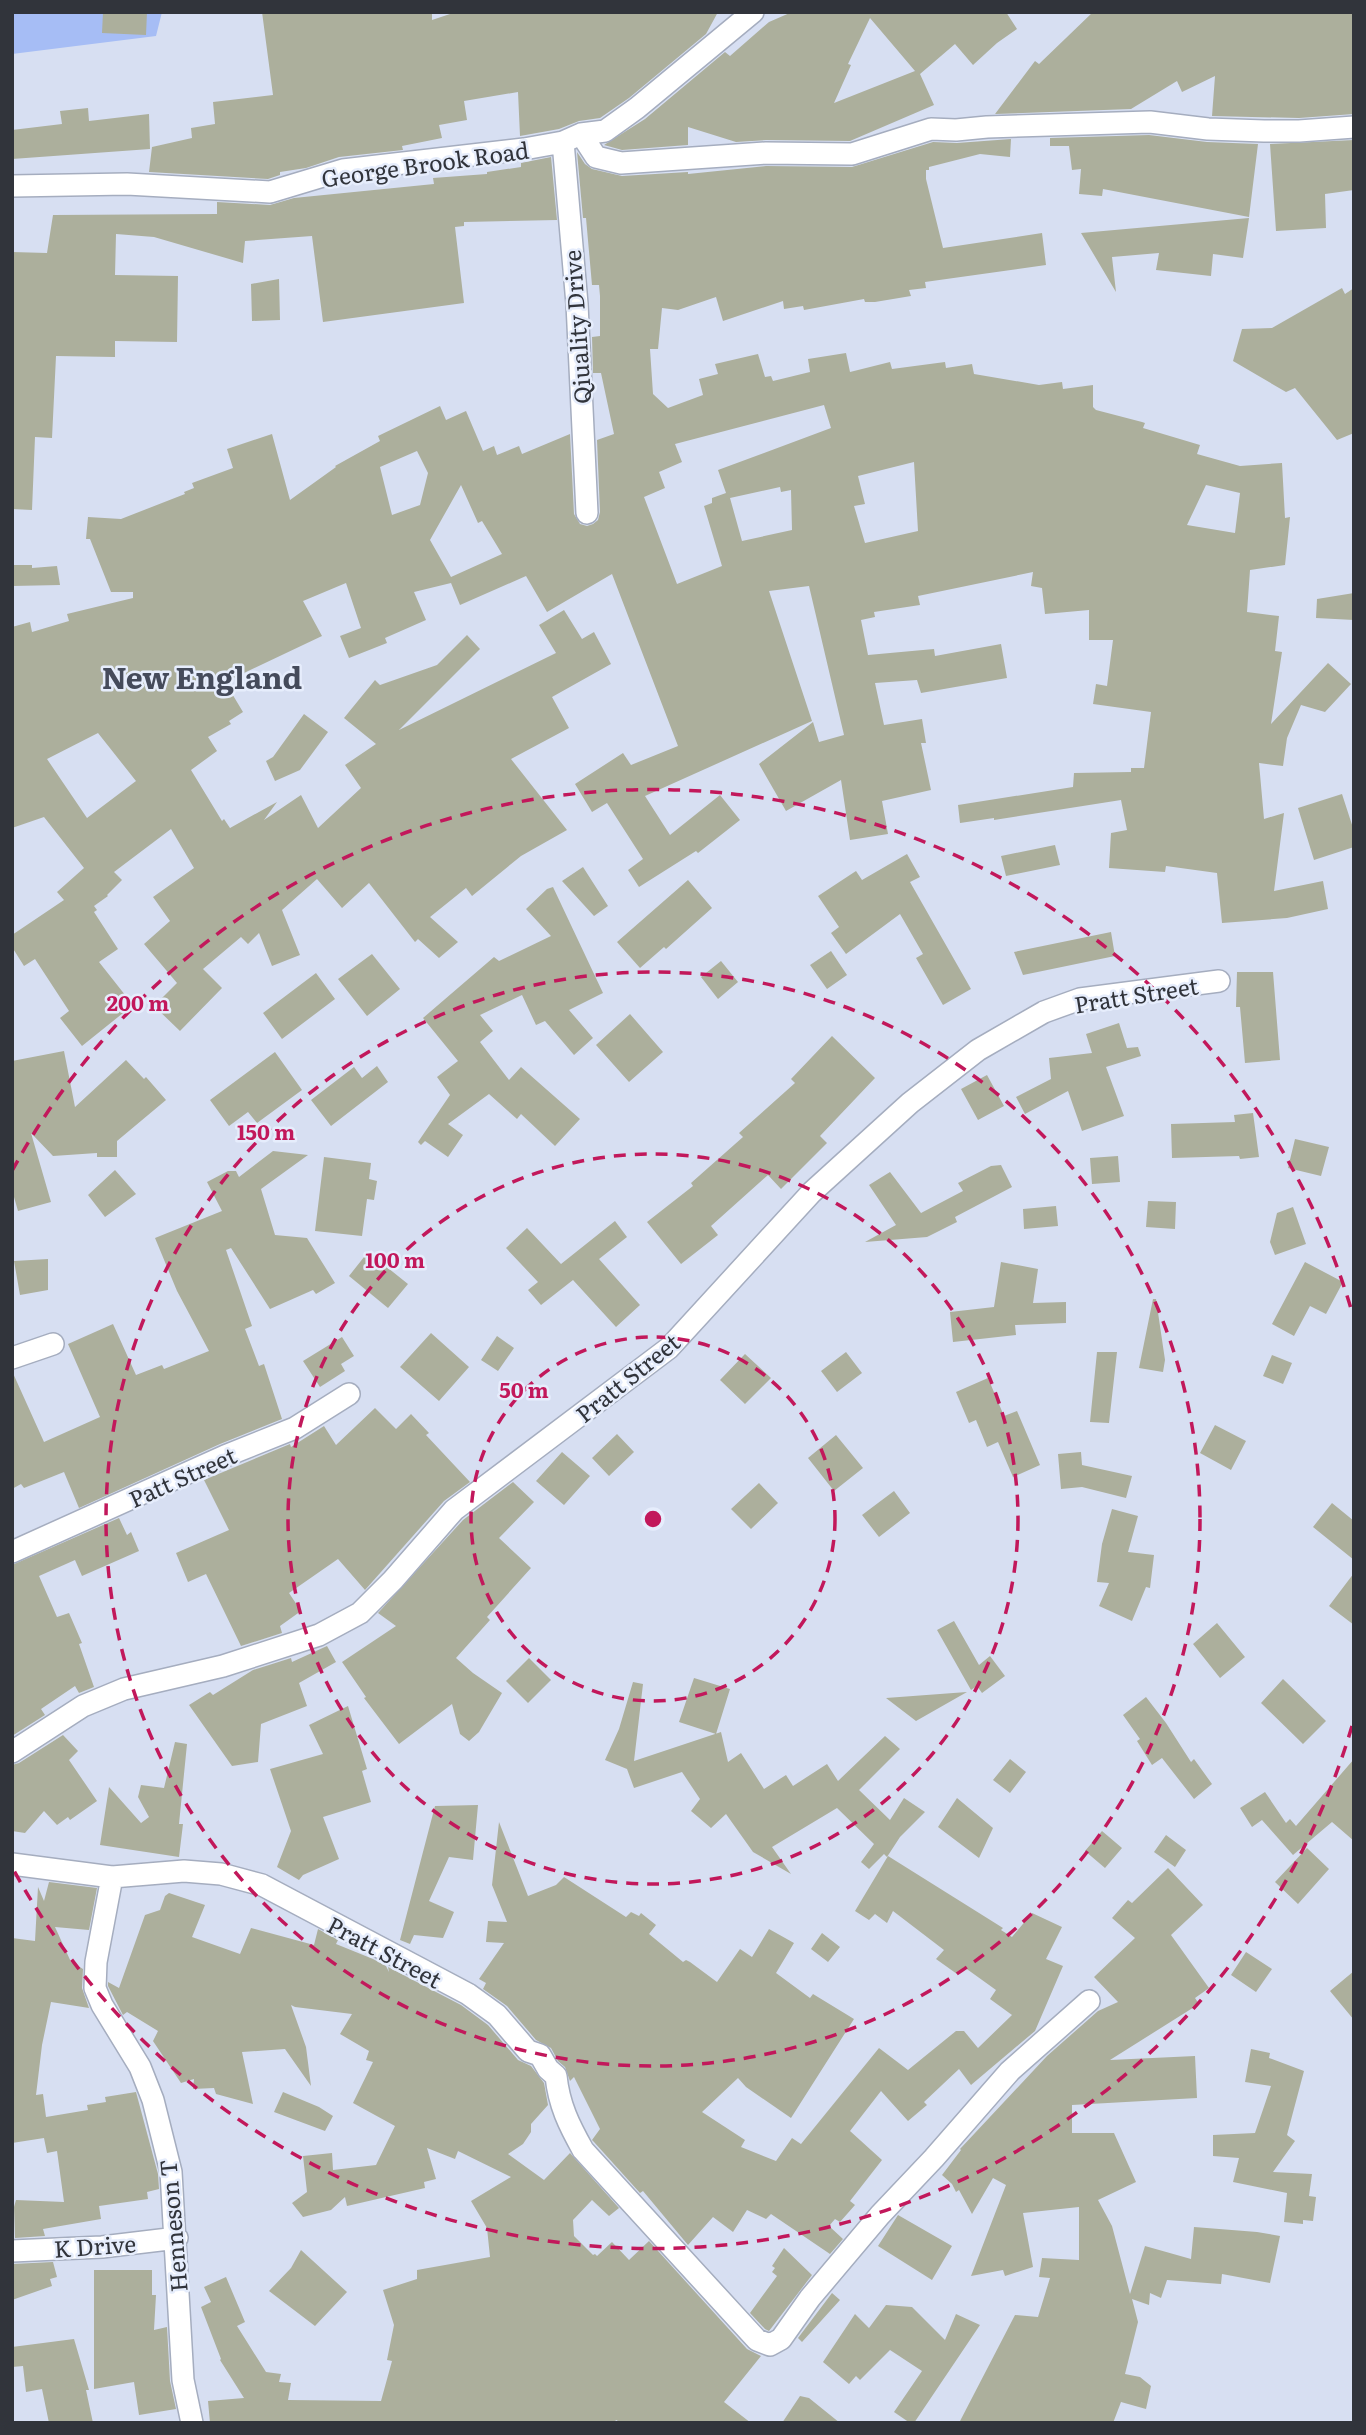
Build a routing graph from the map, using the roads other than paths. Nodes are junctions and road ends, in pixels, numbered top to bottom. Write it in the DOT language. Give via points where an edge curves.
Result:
graph roads {
  1 [pos="753,12"];
  2 [pos="1354,127"];
  3 [pos="572,138"];
  4 [pos="12,186"];
  5 [pos="587,513"];
  6 [pos="1219,981"];
  7 [pos="53,1344"];
  8 [pos="12,1358"];
  9 [pos="349,1394"];
  10 [pos="12,1552"];
  11 [pos="12,1752"];
  12 [pos="12,1864"];
  13 [pos="112,1877"];
  14 [pos="1089,2001"];
  15 [pos="177,2238"];
  16 [pos="12,2250"];
  17 [pos="192,2423"];
  1 -- 3 [label="street, George Brook Road" via="605,131"];
  2 -- 3 [label="street" via="1264,131 1150,122 931,129 852,154 766,153 621,163 596,157"];
  3 -- 4 [label="street, George Brook Road" via="524,149 343,170 270,192 127,184"];
  3 -- 5 [label="street, Qiuality Drive"];
  6 -- 11 [label="street, Pratt Street" via="1080,999 1044,1012 997,1039 910,1102 812,1192 669,1348 454,1510 360,1614 319,1635 247,1658 124,1689 83,1706"];
  7 -- 8 [label="street"];
  9 -- 10 [label="street, Patt Street" via="295,1428"];
  12 -- 13 [label="street, Pratt Street"];
  13 -- 14 [label="street, Pratt Street" via="184,1871 262,1885 468,1994 497,2015 528,2051 540,2055 556,2076 559,2101 583,2150 757,2340 770,2345 781,2339 880,2215 1010,2071"];
  13 -- 15 [label="street, Henneson T" via="95,1988 140,2067 153,2100 171,2172"];
  15 -- 16 [label="street, K Drive" via="102,2247"];
  15 -- 17 [label="street, Henneson T" via="183,2380"];
}
